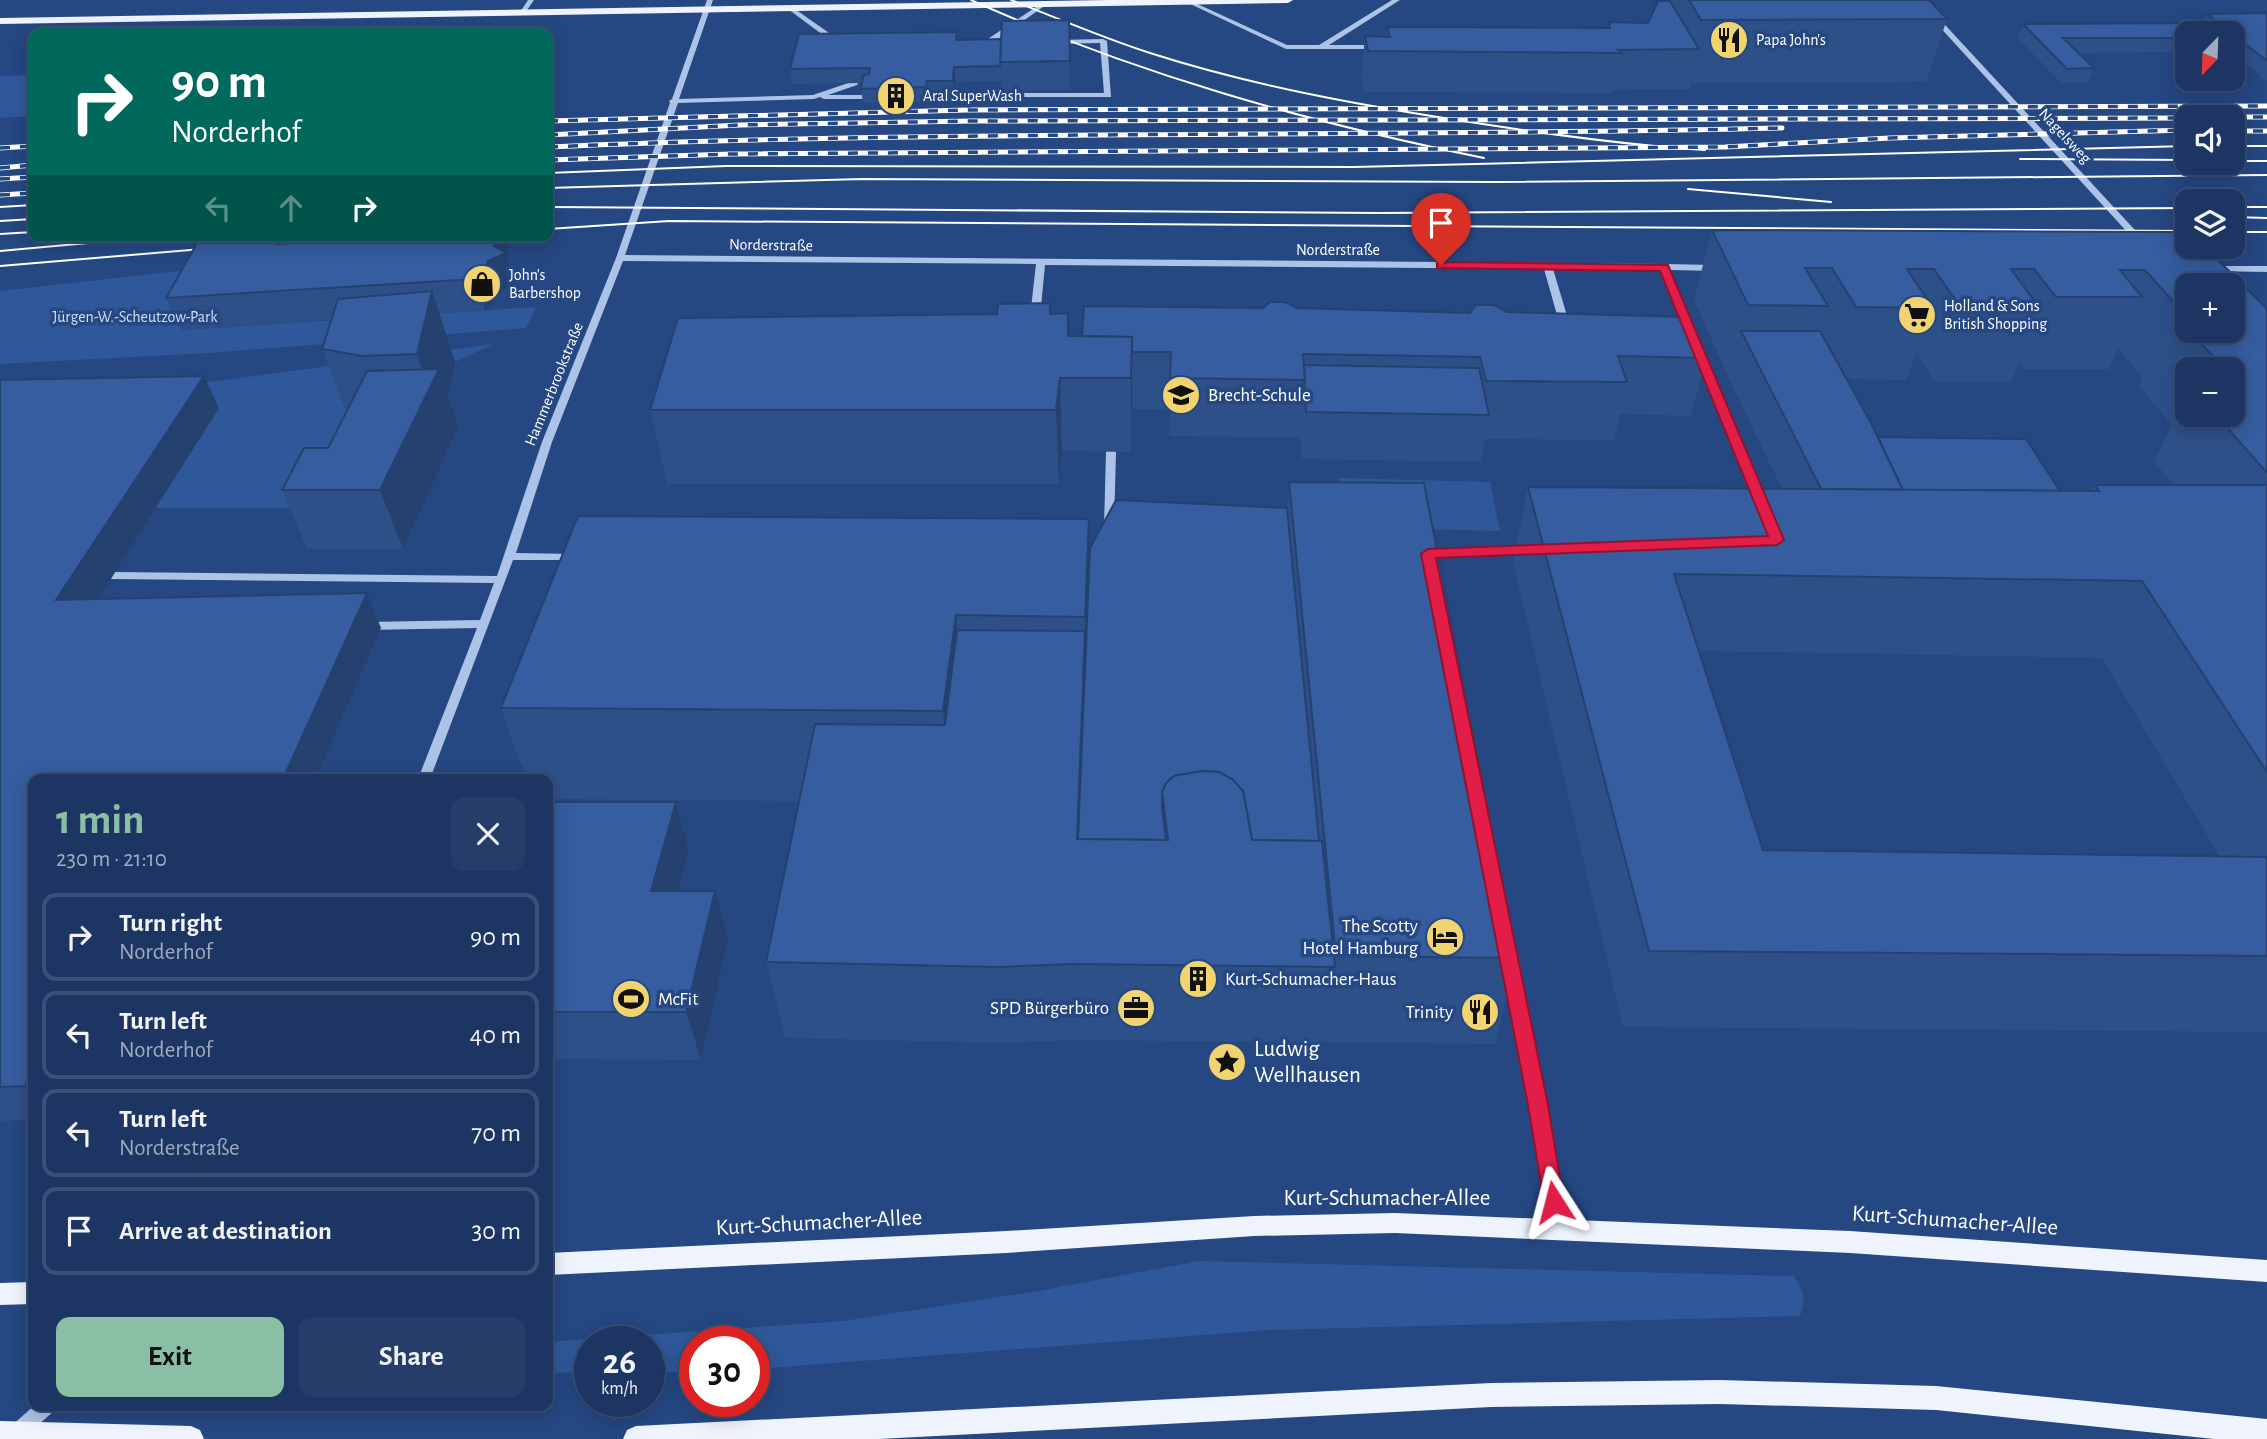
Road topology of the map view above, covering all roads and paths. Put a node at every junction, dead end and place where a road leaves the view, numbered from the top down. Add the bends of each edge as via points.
1 (531, 0) edge
2 (1288, 0) edge
3 (1397, 0) edge
4 (1918, 0) edge
5 (1189, 2) junction
6 (1044, 4) junction
7 (708, 5) edge
8 (790, 8) junction
9 (523, 12) junction
10 (0, 21) edge
11 (976, 42) edge
12 (989, 42) junction
13 (1002, 42) edge
14 (1053, 42) edge
15 (1321, 47) junction
16 (1386, 47) edge
17 (846, 48) edge
18 (971, 54) edge
19 (854, 83) edge
20 (948, 85) edge
21 (948, 95) junction
22 (937, 96) edge
23 (814, 97) junction
24 (866, 97) edge
25 (673, 101) junction
26 (2146, 248) edge
27 (620, 258) junction
28 (1041, 262) junction
29 (1548, 266) junction
30 (1664, 267) junction
31 (1734, 268) edge
32 (2203, 269) edge
33 (2267, 269) edge
34 (1035, 324) edge
35 (1567, 332) edge
36 (1111, 452) dead end
37 (1766, 514) edge
38 (1109, 535) edge
39 (1540, 550) edge
40 (509, 556) junction
41 (591, 557) edge
42 (1424, 558) edge
43 (114, 576) dead end
44 (501, 580) junction
45 (484, 624) junction
46 (359, 626) edge
47 (426, 774) edge
48 (1506, 944) edge
49 (1558, 1228) junction
50 (553, 1264) edge
51 (2267, 1271) edge
52 (28, 1293) edge
53 (0, 1294) edge
54 (40, 1411) edge
55 (2267, 1432) edge
56 (8, 1436) edge
57 (191, 1439) edge
58 (636, 1439) edge

1 - 9 street
2 - 5 main road
3 - 15 street
4 - 26 street, Nagelsweg
5 - 6 main road
5 - 15 street via 1286,47
6 - 8 main road
6 - 12 street
7 - 8 main road
7 - 9 main road
7 - 25 street, Hammerbrookstraße
8 - 17 street
9 - 10 main road
11 - 12 street
12 - 13 street
12 - 18 street
14 - 21 street via 1103,41 1108,95
15 - 16 street
19 - 23 street
20 - 21 street
21 - 22 street
23 - 24 street
23 - 25 street
25 - 27 street, Hammerbrookstraße
27 - 28 street, Norderstraße
27 - 40 street, Hammerbrookstraße via 547,442
28 - 29 street, Norderstraße
28 - 34 street
29 - 30 street, Norderstraße
29 - 35 street
30 - 31 street, Norderstraße
30 - 37 street
32 - 33 street
36 - 38 street
39 - 42 street
40 - 41 street
40 - 44 street, Hammerbrookstraße
43 - 44 street
44 - 45 street, Hammerbrookstraße
45 - 46 street
45 - 47 street, Hammerbrookstraße
48 - 49 street
49 - 50 main road, Kurt-Schumacher-Allee via 1395,1223 1254,1226
49 - 51 main road, Kurt-Schumacher-Allee via 1850,1241
52 - 53 main road
54 - 56 street
55 - 58 main road via 1936,1398 1720,1392 1491,1395
56 - 57 main road

